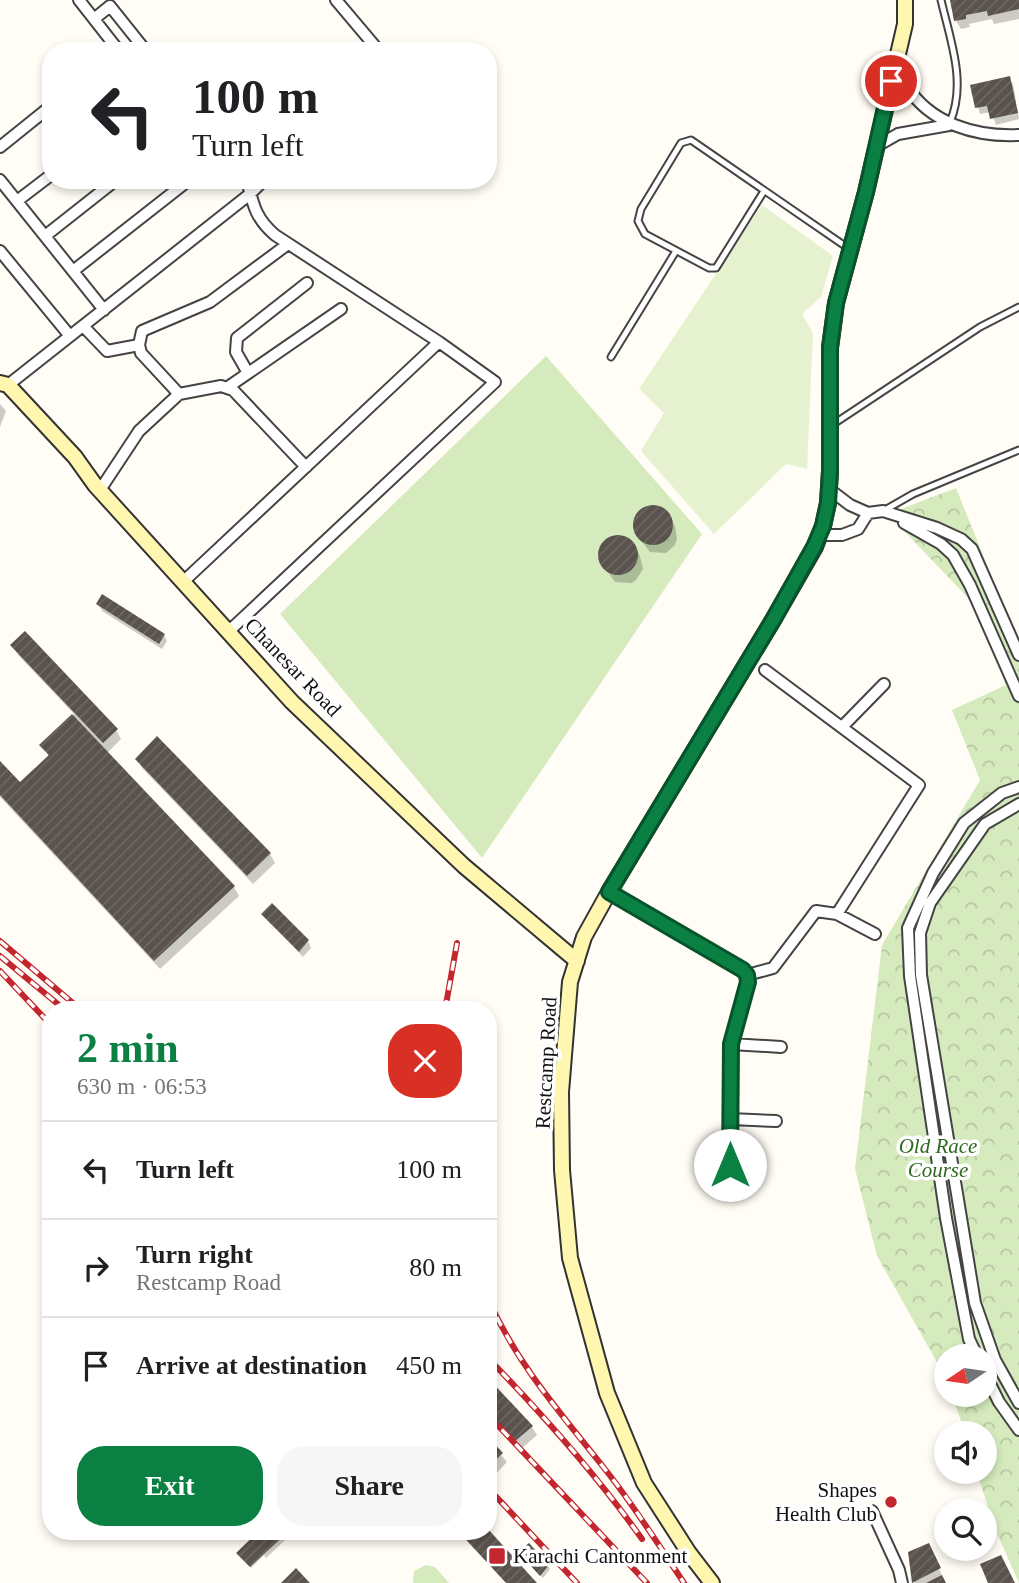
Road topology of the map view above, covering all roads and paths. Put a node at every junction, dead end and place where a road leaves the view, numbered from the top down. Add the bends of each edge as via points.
1 (79, 0) edge
2 (336, 0) edge
3 (905, 0) edge
4 (942, 0) edge
5 (94, 19) junction
6 (112, 42) edge
7 (139, 42) edge
8 (371, 42) edge
9 (896, 60) junction
10 (42, 113) edge
11 (949, 125) junction
12 (1019, 135) edge
13 (877, 146) junction
14 (0, 147) edge
15 (0, 180) edge
16 (42, 182) edge
17 (105, 189) edge
18 (178, 189) edge
19 (249, 189) edge
20 (255, 189) edge
21 (764, 191) junction
22 (250, 194) junction
23 (17, 201) junction
24 (45, 236) junction
25 (288, 244) junction
26 (851, 250) junction
27 (0, 251) edge
28 (676, 251) junction
29 (5, 266) edge
30 (73, 271) junction
31 (307, 283) dead end
32 (1019, 307) edge
33 (341, 309) dead end
34 (104, 310) junction
35 (83, 326) junction
36 (70, 336) junction
37 (439, 342) junction
38 (139, 345) junction
39 (611, 357) dead end
40 (248, 373) junction
41 (4, 384) edge
42 (228, 387) junction
43 (179, 394) junction
44 (830, 426) junction
45 (1019, 450) edge
46 (306, 467) junction
47 (829, 489) junction
48 (100, 490) junction
49 (883, 511) junction
50 (868, 513) junction
51 (819, 536) junction
52 (184, 581) junction
53 (229, 631) junction
54 (1019, 655) edge
55 (765, 670) dead end
56 (884, 684) dead end
57 (1019, 696) edge
58 (842, 727) junction
59 (1019, 787) edge
60 (1019, 804) edge
61 (609, 892) junction
62 (837, 914) junction
63 (875, 934) dead end
64 (577, 961) junction
65 (747, 975) junction
66 (731, 1044) junction
67 (781, 1047) dead end
68 (730, 1119) junction
69 (776, 1121) dead end
70 (730, 1165) dead end
71 (971, 1344) edge
72 (998, 1400) edge
73 (1019, 1403) edge
74 (1019, 1430) edge
75 (872, 1511) dead end
76 (712, 1583) edge
77 (902, 1583) edge

1 - 5 street
2 - 8 street
3 - 9 street, Restcamp Road via 905,24
4 - 11 lane via 957,74 955,110
5 - 6 street
5 - 7 street via 110,6
9 - 11 street via 905,84 920,103
9 - 13 street, Restcamp Road
10 - 14 street
11 - 12 street
11 - 13 street via 898,134
13 - 26 street, Restcamp Road
15 - 23 street
16 - 23 street
17 - 24 street
18 - 30 street
19 - 22 street
20 - 22 street
21 - 26 lane
21 - 28 lane via 716,268
21 - 28 lane via 691,140 683,141 638,221 645,234
22 - 25 street via 262,224
22 - 34 street
23 - 24 street
24 - 30 street
25 - 37 street
25 - 38 street via 210,302 142,331
26 - 44 street, Restcamp Road via 836,303 830,348
27 - 29 street
28 - 39 lane
29 - 36 street
30 - 34 street
31 - 40 street via 237,338 236,352
32 - 44 lane via 980,327
33 - 40 street
34 - 35 street
35 - 36 street
35 - 38 street via 107,351
36 - 41 street
37 - 46 street
37 - 53 street via 495,382
38 - 43 street via 145,359
40 - 42 street
41 - 48 street, Chanesar Road via 75,457
42 - 43 street
42 - 46 street
43 - 48 street via 139,431
44 - 47 street, Restcamp Road
45 - 49 lane
46 - 52 street
47 - 50 street
47 - 51 street, Restcamp Road
48 - 52 street, Chanesar Road
49 - 50 street
49 - 54 street via 937,528 972,549
49 - 57 street via 953,555
50 - 51 street via 858,529
51 - 61 street, Restcamp Road
52 - 53 street, Chanesar Road
53 - 64 street, Chanesar Road via 292,702 444,846
55 - 58 street
56 - 58 street
58 - 62 street via 919,785
59 - 71 street via 1002,793 964,824 933,873 908,928 910,976 946,1218
60 - 73 street via 985,824 930,903 920,933 921,975 975,1303 995,1360
61 - 64 street, Restcamp Road via 584,937
61 - 65 street
62 - 63 street
62 - 65 street via 816,911 773,968
64 - 76 street, Restcamp Road via 570,982 561,1092 570,1258 607,1393 644,1483
65 - 66 street
66 - 67 street
66 - 68 street
68 - 69 street
68 - 70 street
72 - 74 street
75 - 77 street

